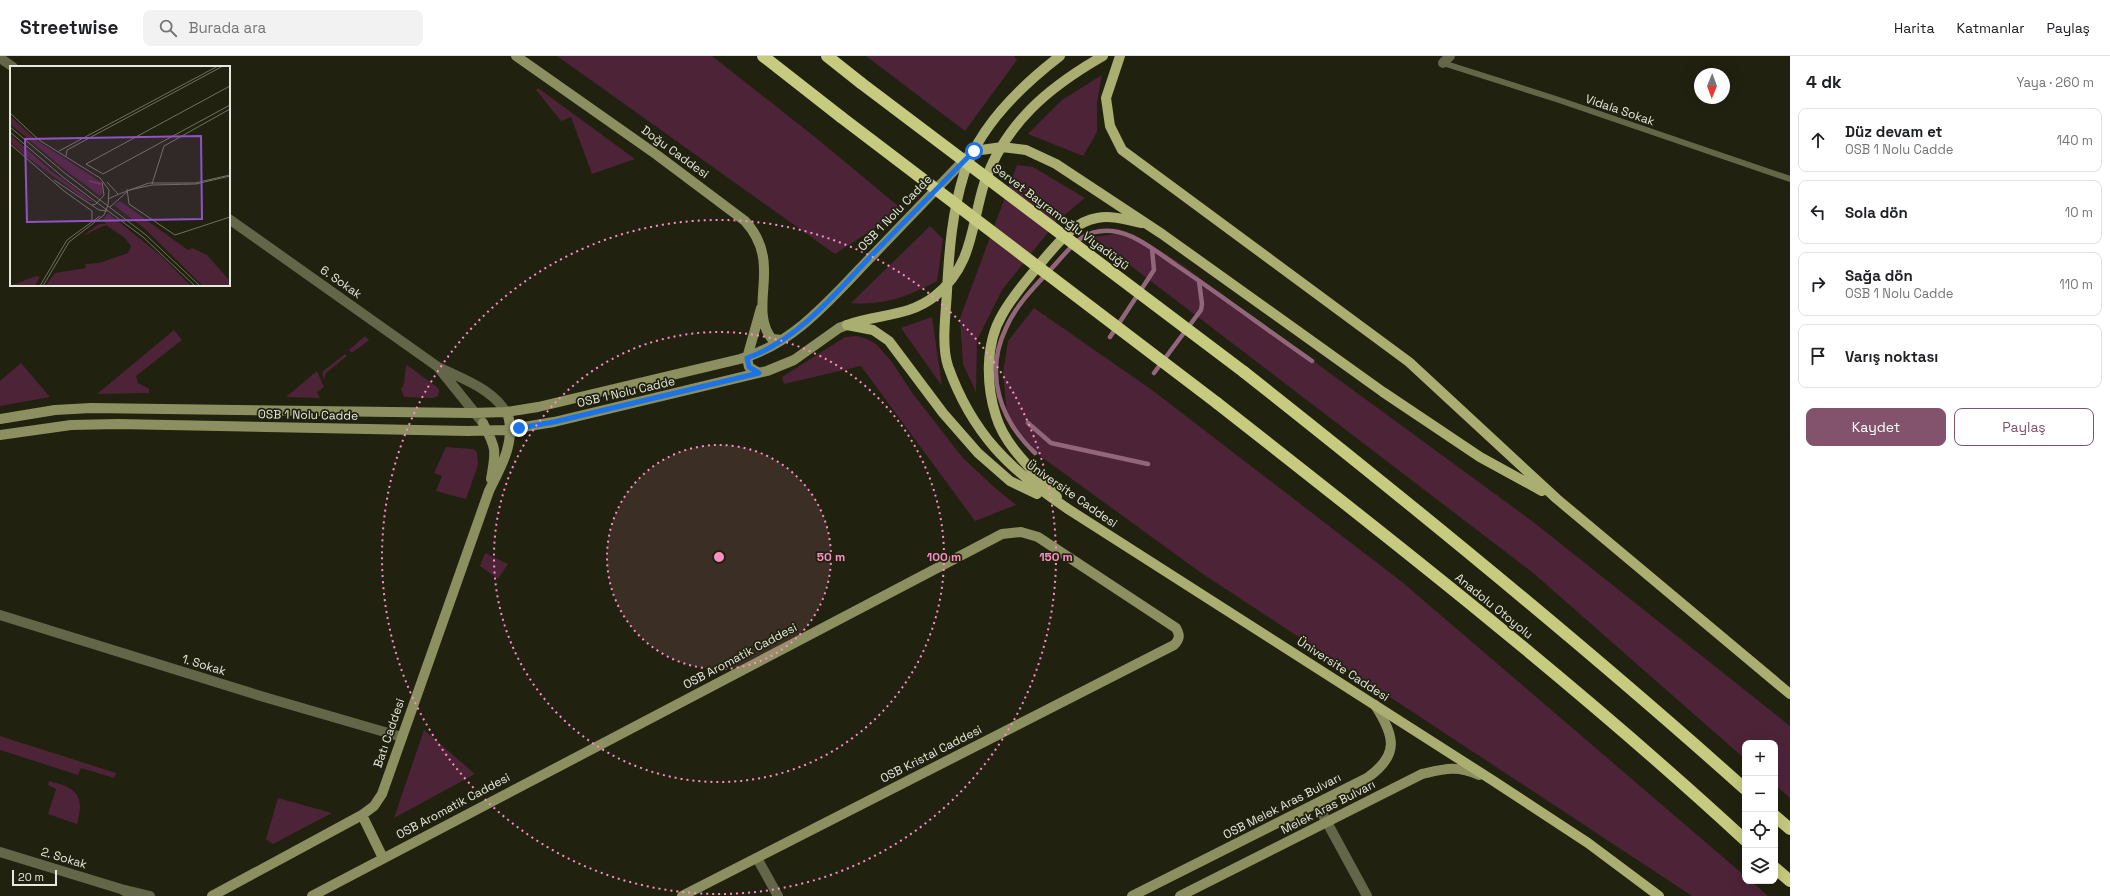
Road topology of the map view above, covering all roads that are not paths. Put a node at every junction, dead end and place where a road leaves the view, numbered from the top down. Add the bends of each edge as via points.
1 (516, 56) edge
2 (764, 56) edge
3 (827, 56) edge
4 (1060, 56) edge
5 (1103, 56) edge
6 (1120, 56) edge
7 (0, 58) edge
8 (1447, 59) edge
9 (12, 66) edge
10 (1002, 147) junction
11 (974, 151) junction
12 (1790, 180) edge
13 (230, 220) edge
14 (1147, 224) junction
15 (947, 285) junction
16 (762, 304) junction
17 (847, 325) junction
18 (782, 340) junction
19 (747, 358) junction
20 (438, 367) junction
21 (1244, 372) joint
22 (759, 373) junction
23 (476, 413) junction
24 (0, 419) edge
25 (509, 420) junction
26 (486, 427) junction
27 (0, 435) edge
28 (489, 491) junction
29 (1557, 499) junction
30 (1068, 509) junction
31 (0, 615) edge
32 (1176, 628) joint
33 (1790, 694) edge
34 (1375, 705) junction
35 (402, 737) junction
36 (1492, 780) junction
37 (1742, 786) edge
38 (1317, 804) junction
39 (362, 815) junction
40 (1778, 819) edge
41 (1327, 823) junction
42 (1790, 829) edge
43 (1742, 837) edge
44 (0, 852) edge
45 (383, 858) junction
46 (757, 858) junction
47 (1778, 871) edge
48 (1790, 882) edge
49 (121, 889) junction
50 (133, 896) edge
51 (150, 896) edge
52 (212, 896) edge
53 (312, 896) edge
54 (682, 896) edge
55 (778, 896) edge
56 (1132, 896) edge
57 (1180, 896) edge
58 (1367, 896) edge
59 (1659, 896) edge

1 - 16 street, Doğu Caddesi via 657,155 745,221 756,236 763,256
2 - 43 highway, Anadolu Otoyolu, bridge via 1386,535 1590,703
3 - 21 highway, Servet Bayramoğlu Viyadüğü, bridge
4 - 11 main road, Üniversite Caddesi via 1003,109
5 - 10 main road, OSB 1 Nolu Cadde via 1073,73 1044,95 1018,122
6 - 29 main road via 1106,98 1110,126 1122,150 1409,362
7 - 9 street
8 - 12 lane, Vidala Sokak
10 - 11 main road
10 - 14 main road via 1038,154
10 - 15 main road, OSB 1 Nolu Cadde via 984,185 969,247 961,265
11 - 15 main road, Üniversite Caddesi via 964,174 957,207
11 - 18 street, OSB 1 Nolu Cadde via 823,306
13 - 20 street, 6. Sokak
14 - 29 main road via 1383,392 1480,457
14 - 30 main road via 1117,218 1097,218 1080,223 1027,279 1001,316 994,336 989,374 996,417 1020,456
15 - 17 main road, OSB 1 Nolu Cadde via 934,297 898,315 864,319
15 - 30 main road, Üniversite Caddesi via 944,334 947,364 968,411 992,446 1010,465 1032,485
16 - 18 street, Doğu Caddesi via 766,331 772,339
16 - 19 street, Doğu Caddesi
17 - 22 street, OSB 1 Nolu Cadde via 782,367
17 - 30 main road via 873,330 889,341 943,413 978,453 1010,481
18 - 19 street, OSB 1 Nolu Cadde via 767,350
19 - 22 street via 749,367
19 - 25 street, OSB 1 Nolu Cadde via 538,407
20 - 23 street, 6. Sokak
20 - 25 street, 6. Sokak via 488,394
21 - 37 highway, Anadolu Otoyolu via 1404,498 1564,631
22 - 25 street, OSB 1 Nolu Cadde via 554,422
23 - 24 street, OSB 1 Nolu Cadde via 91,408
23 - 25 street, OSB 1 Nolu Cadde
23 - 26 street, 6. Sokak
25 - 26 street, OSB 1 Nolu Cadde
25 - 28 street, Batı Caddesi via 508,449
26 - 27 street, OSB 1 Nolu Cadde via 118,424 71,425
26 - 28 street, Batı Caddesi via 495,450
28 - 35 street, Batı Caddesi
29 - 33 main road
30 - 34 main road, Üniversite Caddesi
31 - 35 street, 1. Sokak
32 - 45 street, OSB Aromatik Caddesi via 1038,536 1021,532 1002,534
32 - 46 street, OSB Kristal Caddesi via 1179,640 1174,645
34 - 36 main road, Üniversite Caddesi
34 - 38 street, OSB Melek Aras Bulvarı via 1387,724 1391,741 1389,756 1381,768 1367,778
35 - 39 street, Batı Caddesi via 382,794 374,806
36 - 41 street, Melek Aras Bulvarı via 1468,770 1447,768 1422,774
36 - 59 main road, Üniversite Caddesi via 1588,843
38 - 41 street
38 - 56 street, OSB Melek Aras Bulvarı
39 - 45 street
39 - 52 street, Batı Caddesi
40 - 42 highway
41 - 57 street, Melek Aras Bulvarı
41 - 58 street
44 - 49 street, 2. Sokak
45 - 53 street, OSB Aromatik Caddesi
46 - 54 street, OSB Kristal Caddesi
46 - 55 street
47 - 48 highway
49 - 50 street, 2. Sokak
49 - 51 street, 2. Sokak

